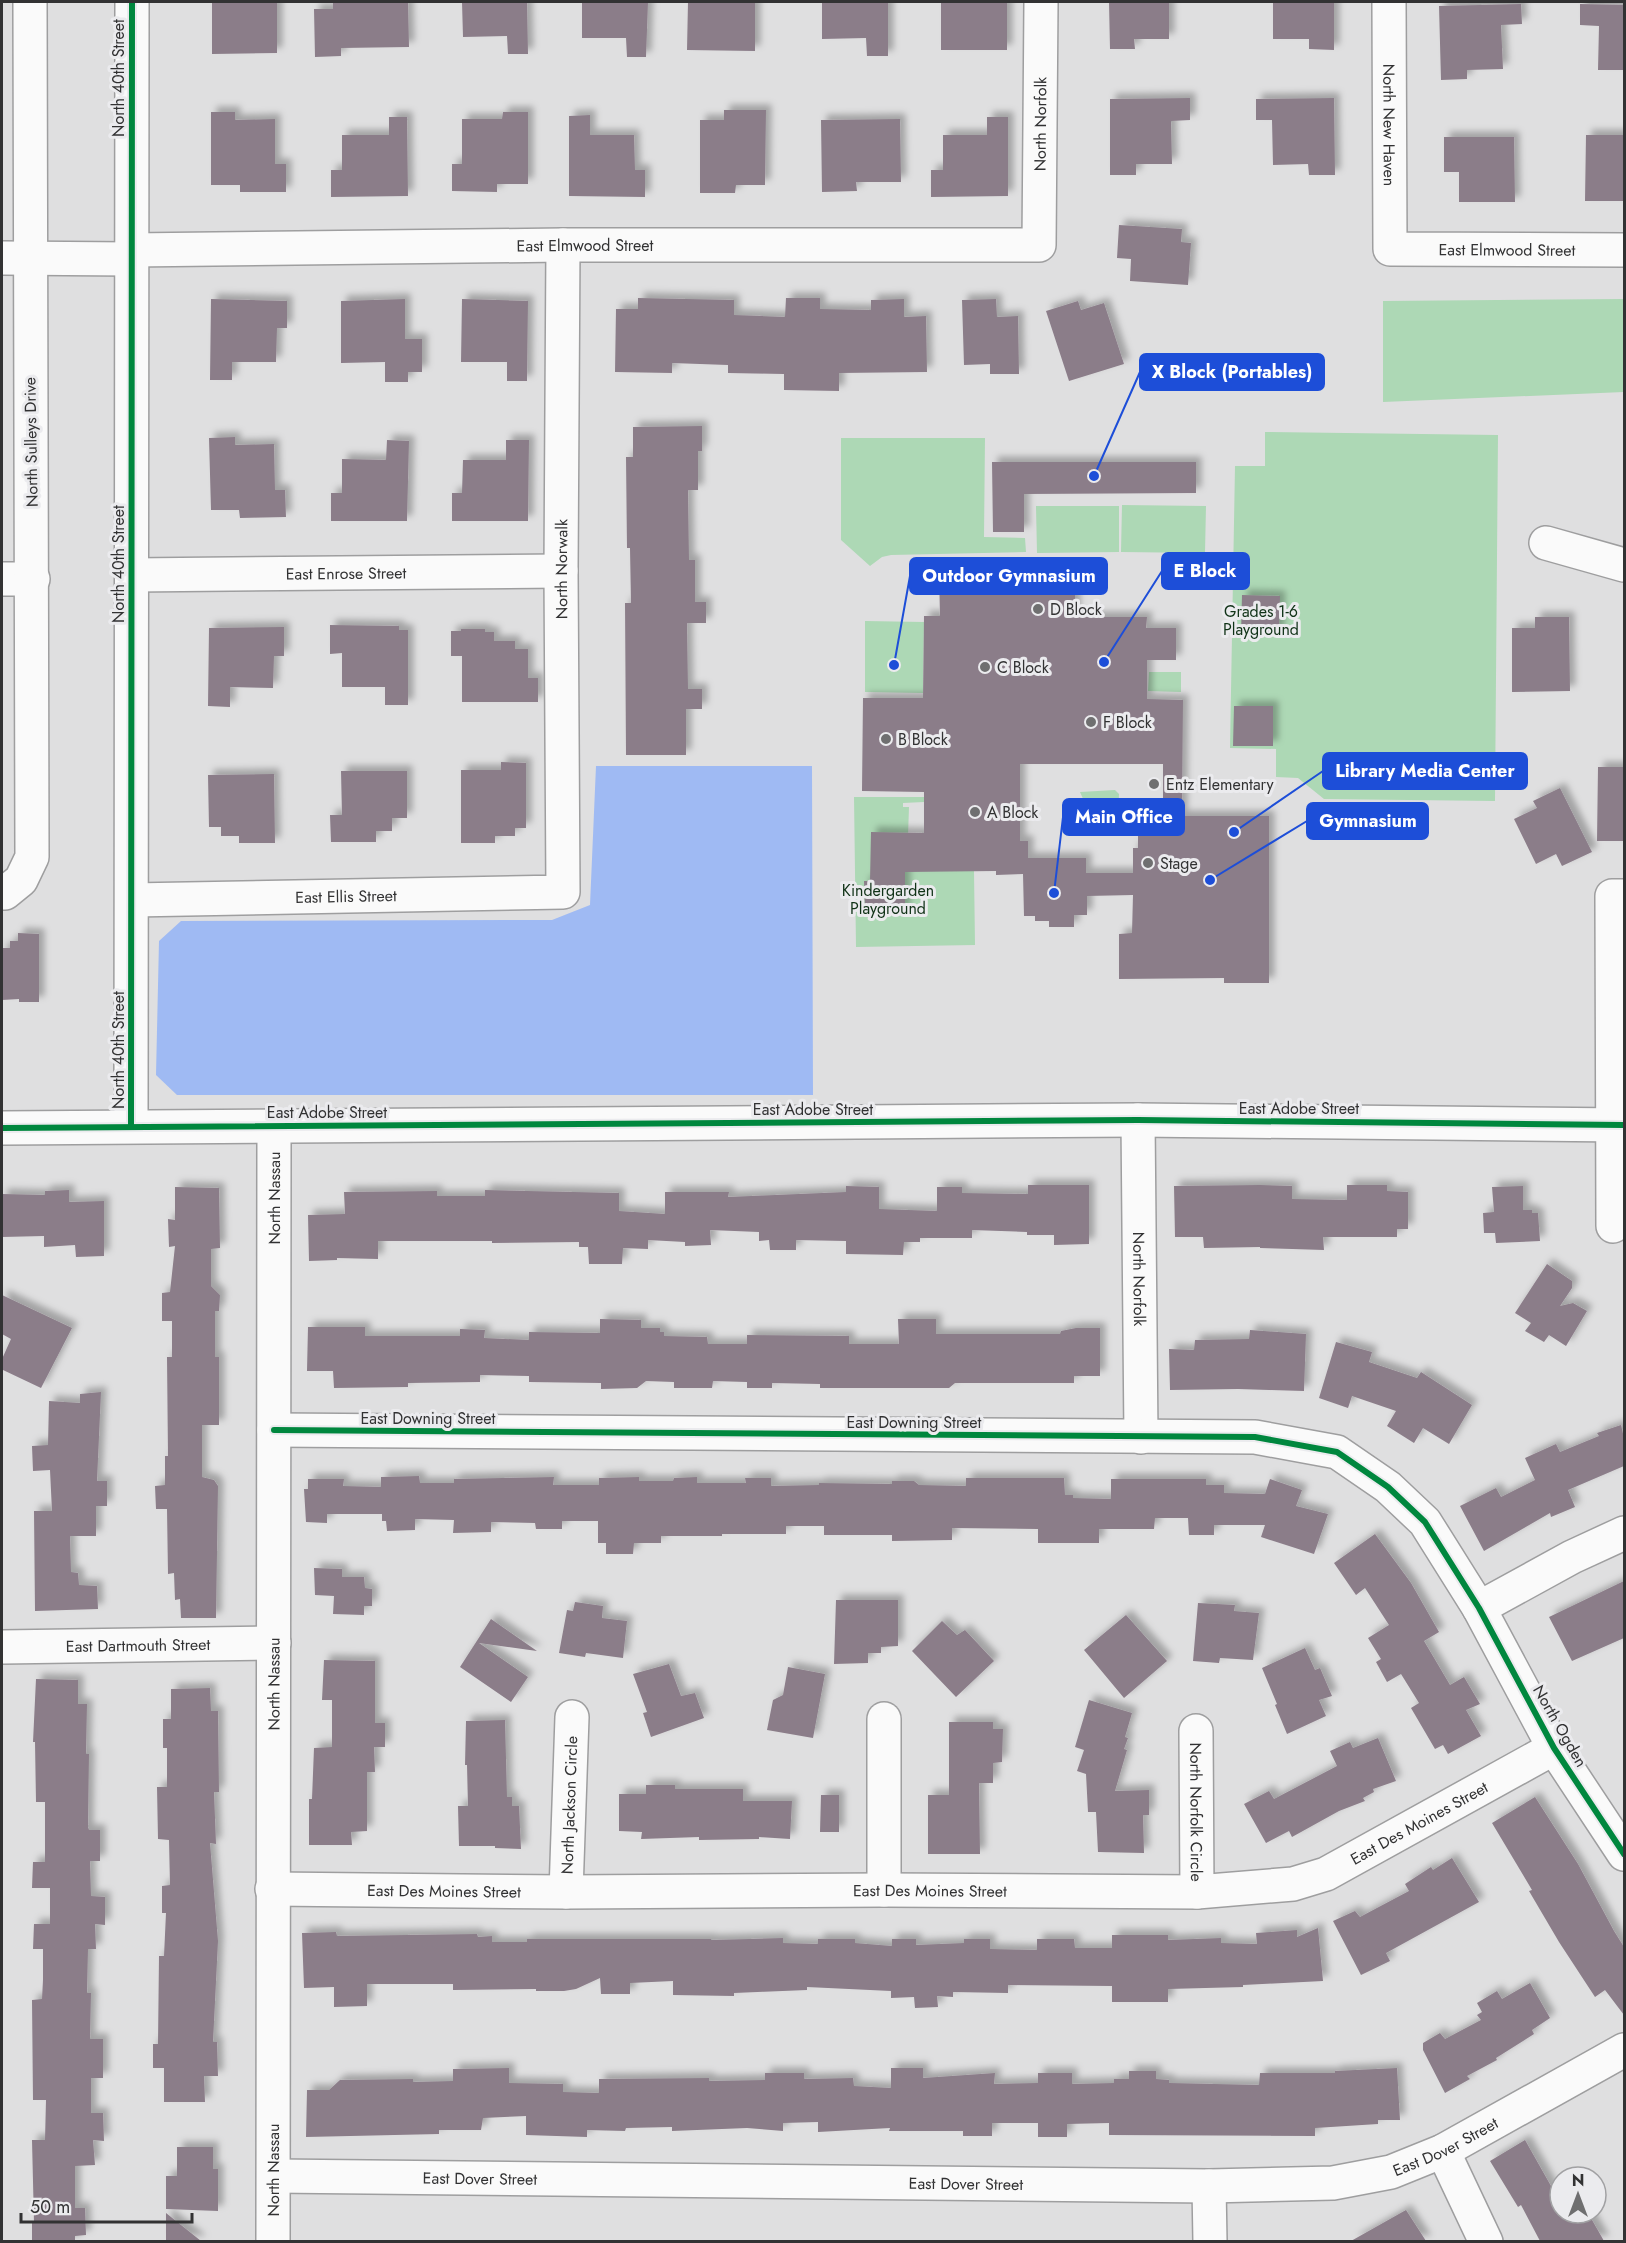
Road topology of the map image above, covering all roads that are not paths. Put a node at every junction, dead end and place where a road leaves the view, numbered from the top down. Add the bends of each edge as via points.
1 (30, 2) edge
2 (132, 2) edge
3 (1041, 2) edge
4 (1389, 2) edge
5 (562, 245) junction
6 (1039, 245) joint
7 (1390, 249) joint
8 (1624, 250) edge
9 (131, 255) junction
10 (15, 259) edge
11 (1546, 543) dead end
12 (1624, 565) edge
13 (561, 571) junction
14 (132, 575) junction
15 (17, 579) edge
16 (11, 886) edge
17 (562, 892) joint
18 (1618, 896) edge
19 (132, 900) junction
20 (1137, 1120) junction
21 (1619, 1125) edge
22 (131, 1126) junction
23 (274, 1126) junction
24 (2, 1128) edge
25 (1613, 1226) dead end
26 (274, 1430) junction
27 (1141, 1437) junction
28 (1624, 1533) edge
29 (1479, 1608) junction
30 (274, 1643) junction
31 (2, 1647) edge
32 (572, 1717) dead end
33 (884, 1719) dead end
34 (1196, 1731) dead end
35 (1554, 1748) junction
36 (1624, 1854) edge
37 (272, 1889) junction
38 (884, 1890) junction
39 (566, 1892) junction
40 (1197, 1892) junction
41 (1624, 2050) edge
42 (1443, 2151) junction
43 (274, 2176) junction
44 (1209, 2186) junction
45 (273, 2241) edge
46 (1210, 2241) edge
47 (1486, 2241) edge

1 - 10 street, North Sulleys Drive
2 - 9 street, North 40th Street
3 - 6 street, North Norfolk
4 - 7 street, North New Haven
5 - 6 street, East Elmwood Street
5 - 9 street, East Elmwood Street
5 - 13 street, North Norwalk
7 - 8 street, East Elmwood Street
9 - 10 street, East Elmwood Street
9 - 14 street, North 40th Street
10 - 15 street, North Sulleys Drive
11 - 12 street
13 - 14 street, East Enrose Street
13 - 17 street, North Norwalk
14 - 19 street, North 40th Street
15 - 16 street, North Sulleys Drive via 32,857
17 - 19 street, East Ellis Street
18 - 21 street
19 - 22 street, North 40th Street
20 - 21 street, East Adobe Street
20 - 23 street, East Adobe Street
20 - 27 street, North Norfolk
21 - 25 street
22 - 23 street, East Adobe Street
22 - 24 street, East Adobe Street
23 - 26 street, North Nassau
26 - 27 street, East Downing Street
26 - 30 street, North Nassau
27 - 29 street, East Downing Street via 1255,1437 1337,1452 1388,1487 1425,1522
28 - 29 street
29 - 35 street, North Ogden
30 - 31 street, East Dartmouth Street
30 - 37 street, North Nassau
32 - 39 street, North Jackson Circle
33 - 38 street
34 - 40 street, North Norfolk Circle
35 - 36 street, North Ogden
35 - 40 street, East Des Moines Street via 1326,1874 1293,1884
37 - 39 street, East Des Moines Street
37 - 43 street, North Nassau
38 - 39 street, East Des Moines Street
38 - 40 street, East Des Moines Street
41 - 42 street, East Dover Street
42 - 44 street, East Dover Street via 1391,2172 1333,2183
42 - 47 street
43 - 44 street, East Dover Street
43 - 45 street, North Nassau
44 - 46 street

